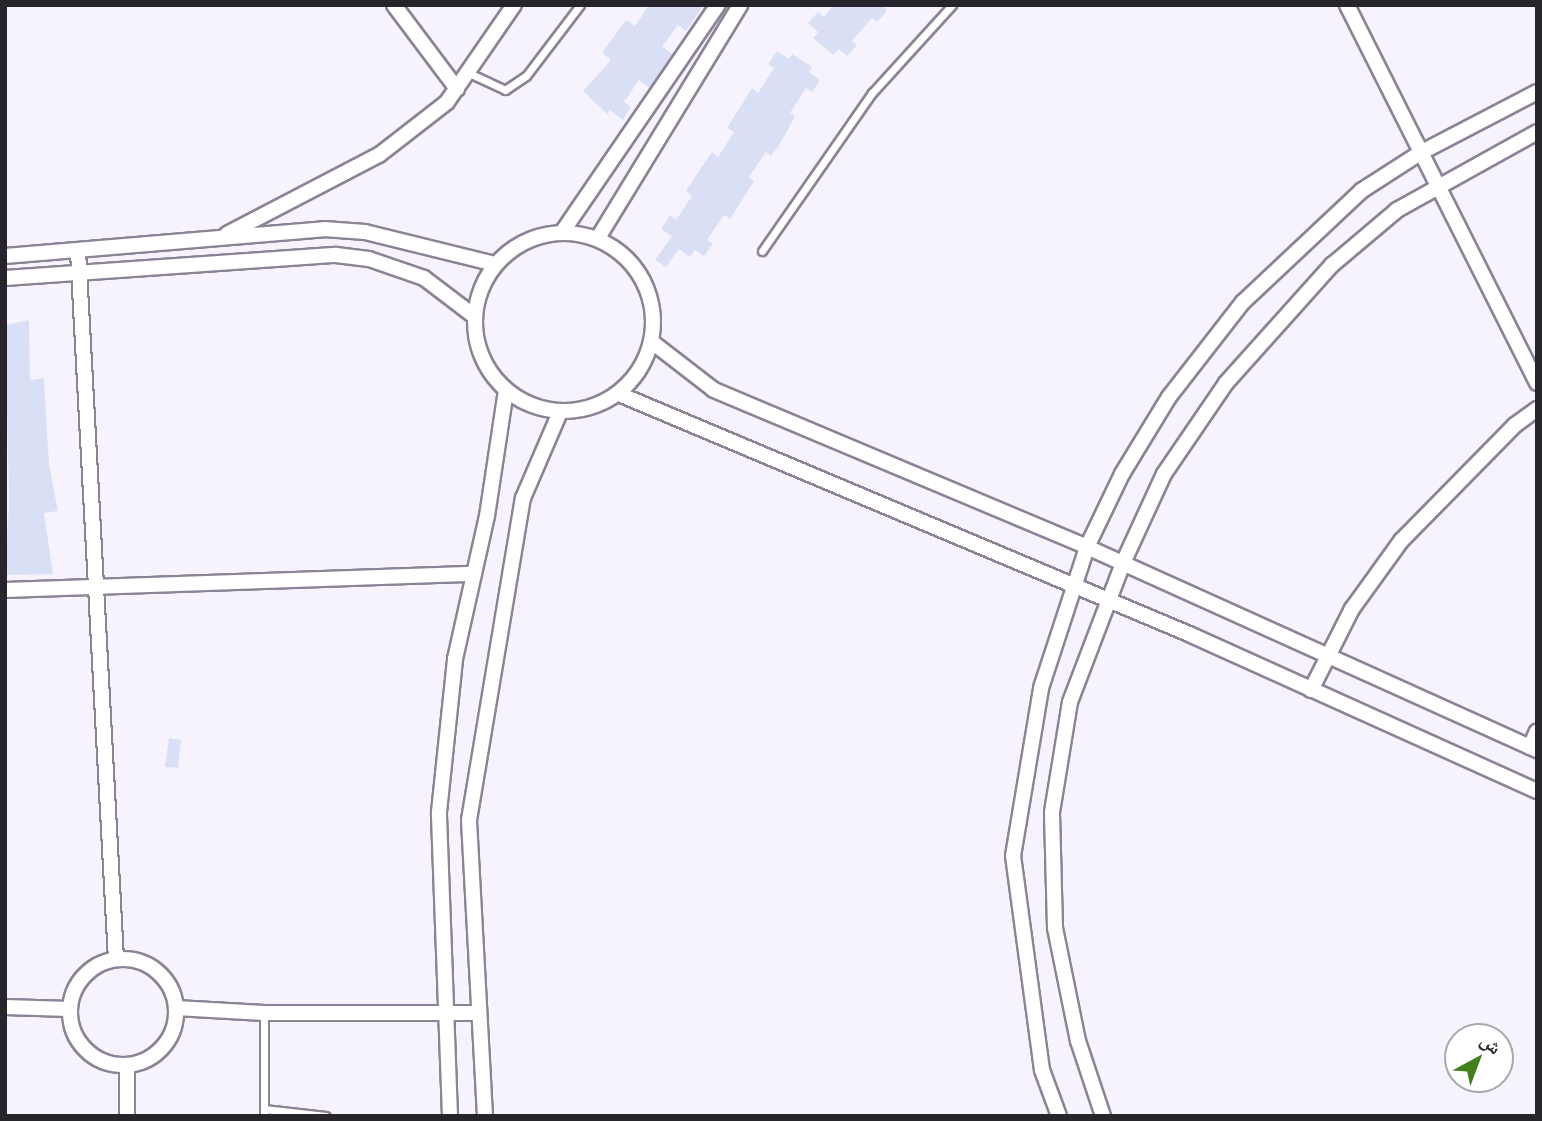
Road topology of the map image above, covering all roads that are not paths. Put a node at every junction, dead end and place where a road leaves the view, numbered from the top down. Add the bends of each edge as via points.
1 (394, 5) edge
2 (514, 5) edge
3 (580, 5) edge
4 (718, 5) edge
5 (740, 5) edge
6 (953, 5) edge
7 (1348, 5) edge
8 (469, 74) junction
9 (457, 89) junction
10 (1537, 92) edge
11 (1537, 132) edge
12 (1420, 153) junction
13 (1436, 186) junction
14 (563, 231) junction
15 (220, 238) junction
16 (598, 239) junction
17 (78, 251) junction
18 (762, 251) dead end
19 (5, 256) edge
20 (495, 264) junction
21 (78, 272) junction
22 (5, 278) edge
23 (474, 316) junction
24 (652, 342) junction
25 (1537, 383) edge
26 (506, 391) junction
27 (619, 394) junction
28 (1537, 409) edge
29 (560, 412) junction
30 (1087, 547) junction
31 (1123, 563) junction
32 (474, 574) junction
33 (1073, 588) junction
34 (99, 589) junction
35 (5, 590) edge
36 (1106, 601) junction
37 (1325, 655) junction
38 (1311, 690) junction
39 (1537, 731) edge
40 (1533, 749) edge
41 (1537, 791) edge
42 (116, 959) junction
43 (5, 1007) edge
44 (176, 1007) junction
45 (69, 1009) junction
46 (264, 1013) junction
47 (478, 1013) junction
48 (446, 1015) junction
49 (127, 1065) junction
50 (264, 1112) edge
51 (127, 1116) edge
52 (326, 1116) edge
53 (450, 1116) edge
54 (485, 1116) edge
55 (1059, 1116) edge
56 (1103, 1116) edge

1 - 9 street
2 - 8 street
3 - 8 lane via 526,76 505,90
4 - 14 street
5 - 16 street
6 - 18 lane via 872,93
7 - 12 street
8 - 9 street
9 - 15 street via 379,155
10 - 12 street
11 - 13 street
12 - 13 street
12 - 30 street via 1361,191 1243,302 1169,397 1122,474
13 - 25 street
13 - 31 street via 1397,210 1332,265 1226,383 1164,474
14 - 16 street
14 - 20 street via 537,235
15 - 17 street
15 - 20 street via 288,230 365,232
16 - 24 street via 625,255 644,281 654,311
17 - 19 street
17 - 21 street
20 - 23 street via 480,288
21 - 22 street
21 - 23 street via 358,258 424,278
21 - 34 street
23 - 26 street via 477,344 488,369
24 - 27 street via 640,371
24 - 30 street via 714,390
26 - 29 street via 531,406
26 - 32 street
27 - 29 street via 591,408
27 - 33 street
28 - 37 street via 1515,425 1401,541
29 - 47 street via 523,498 469,820
30 - 31 street
30 - 33 street
31 - 36 street
31 - 37 street
32 - 34 street
32 - 48 street via 455,659 439,812
33 - 36 street
33 - 55 street via 1041,688 1013,856 1042,1070
34 - 35 street
34 - 42 street
36 - 38 street
36 - 56 street via 1070,702 1052,812 1055,928 1078,1041
37 - 38 street
37 - 40 street
38 - 41 street
39 - 40 street
42 - 44 street via 149,965 163,976
42 - 45 street via 84,975
43 - 45 street
44 - 46 street
44 - 49 street via 174,1028 166,1044 153,1057
45 - 49 street via 76,1039 87,1052 102,1061
46 - 48 street
46 - 50 lane
47 - 48 street
47 - 54 street
48 - 53 street
49 - 51 street
50 - 52 lane

